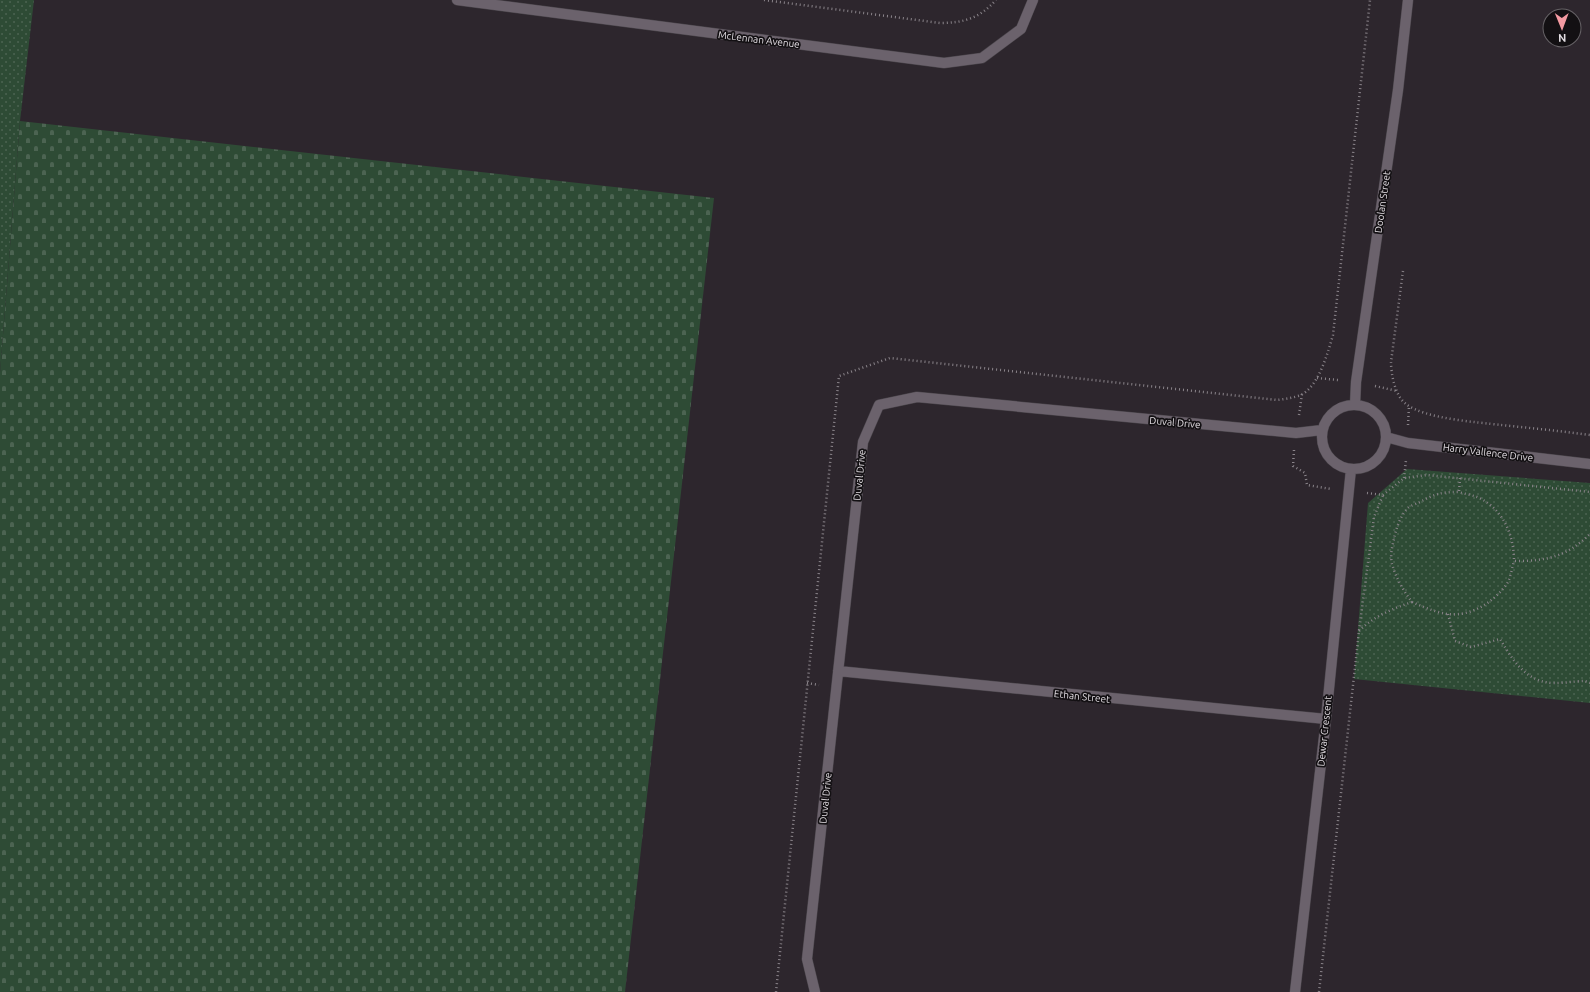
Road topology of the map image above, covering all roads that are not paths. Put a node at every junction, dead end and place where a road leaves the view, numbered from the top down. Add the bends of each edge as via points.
1 (457, 0) edge
2 (1033, 0) edge
3 (1408, 0) edge
4 (1355, 405) junction
5 (1322, 430) junction
6 (1386, 437) junction
7 (1590, 464) edge
8 (1351, 469) junction
9 (838, 671) junction
10 (1326, 719) junction
11 (815, 992) edge
12 (1295, 992) edge

1 - 2 street, McLennan Avenue via 944,62 982,58 1021,29
3 - 4 street, Doolan Street
4 - 5 street via 1336,410 1326,420
4 - 6 street via 1366,407 1376,413 1385,428
5 - 8 street via 1322,442 1326,453 1340,466
5 - 9 street, Duval Drive via 1296,433 917,397 879,405 863,442
6 - 7 street, Harry Vallence Drive via 1414,444
6 - 8 street via 1384,448 1376,460 1367,466
8 - 10 street, Dewar Crescent
9 - 10 street, Ethan Street
9 - 11 street, Duval Drive via 808,959
10 - 12 street, Dewar Crescent

